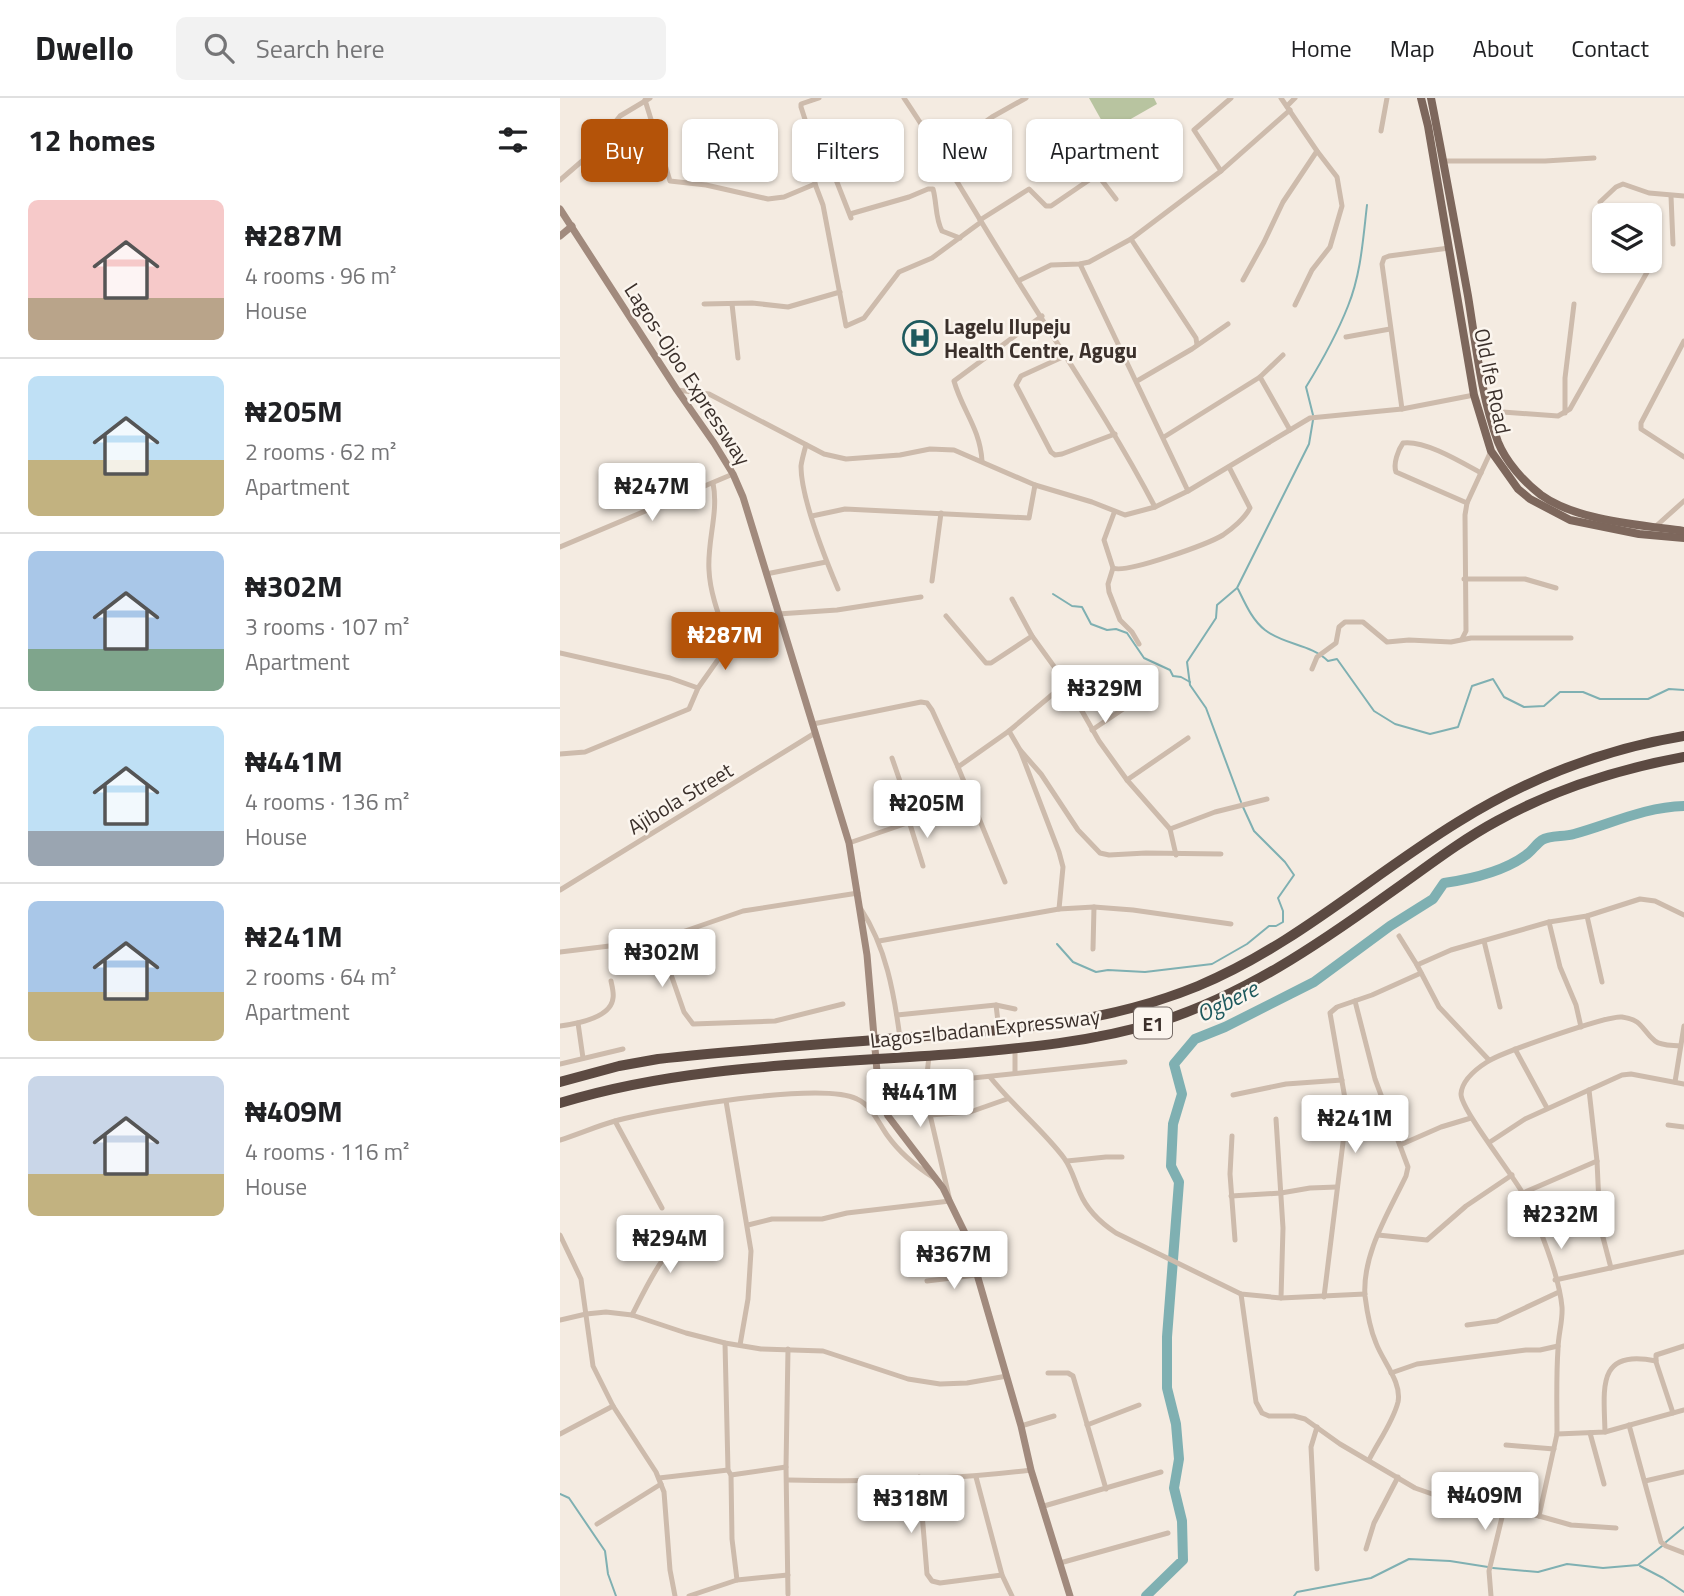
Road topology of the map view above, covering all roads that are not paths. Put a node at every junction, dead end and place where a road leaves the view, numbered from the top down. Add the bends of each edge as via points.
1 (818, 98) edge
2 (1026, 98) edge
3 (1231, 98) edge
4 (1281, 98) edge
5 (1295, 98) edge
6 (1387, 98) edge
7 (1421, 98) edge
8 (1431, 98) edge
9 (647, 99) edge
10 (906, 99) edge
11 (1289, 108) junction
12 (805, 119) edge
13 (919, 119) edge
14 (989, 119) edge
15 (1381, 131) dead end
16 (1317, 152) junction
17 (1433, 159) junction
18 (1594, 159) dead end
19 (1443, 160) junction
20 (1221, 171) junction
21 (560, 180) edge
22 (837, 182) edge
23 (958, 182) edge
24 (815, 184) joint
25 (1671, 196) junction
26 (1684, 197) edge
27 (1116, 199) dead end
28 (1600, 202) dead end
29 (560, 209) edge
30 (980, 221) junction
31 (572, 226) junction
32 (560, 236) edge
33 (960, 238) junction
34 (1131, 239) junction
35 (1673, 244) dead end
36 (1449, 248) junction
37 (1080, 264) junction
38 (1647, 273) edge
39 (1243, 280) dead end
40 (1018, 281) junction
41 (840, 292) junction
42 (732, 303) junction
43 (704, 304) dead end
44 (1574, 304) dead end
45 (1295, 305) dead end
46 (1042, 316) junction
47 (1228, 324) dead end
48 (1390, 329) junction
49 (1346, 337) dead end
50 (1684, 341) edge
51 (1197, 345) junction
52 (1067, 355) junction
53 (1283, 355) dead end
54 (738, 358) dead end
55 (1260, 377) junction
56 (1137, 381) junction
57 (677, 390) junction
58 (1474, 395) junction
59 (1402, 409) junction
60 (1489, 411) junction
61 (1565, 413) junction
62 (1290, 430) junction
63 (1115, 434) junction
64 (1164, 437) junction
65 (806, 444) junction
66 (1491, 451) junction
67 (1684, 457) edge
68 (982, 461) junction
69 (1229, 467) junction
70 (1481, 473) junction
71 (733, 474) junction
72 (713, 483) junction
73 (1035, 485) junction
74 (1188, 491) junction
75 (1684, 501) edge
76 (1467, 503) junction
77 (1155, 507) junction
78 (941, 513) junction
79 (1114, 513) junction
80 (812, 516) junction
81 (1654, 527) junction
82 (1640, 529) junction
83 (1684, 531) edge
84 (1684, 538) edge
85 (560, 547) edge
86 (826, 562) junction
87 (1113, 568) junction
88 (766, 574) junction
89 (1464, 579) junction
90 (932, 581) dead end
91 (1556, 588) dead end
92 (838, 589) dead end
93 (921, 597) dead end
94 (1012, 599) dead end
95 (778, 614) junction
96 (946, 616) dead end
97 (1466, 631) junction
98 (1032, 636) junction
99 (1471, 638) junction
100 (1571, 638) dead end
101 (1462, 639) junction
102 (1139, 644) dead end
103 (560, 653) edge
104 (1312, 669) dead end
105 (1066, 683) junction
106 (698, 688) junction
107 (1144, 695) dead end
108 (813, 724) junction
109 (1092, 730) junction
110 (1009, 731) junction
111 (816, 733) junction
112 (1684, 736) edge
113 (1188, 738) dead end
114 (1020, 750) junction
115 (560, 754) edge
116 (1684, 757) edge
117 (892, 758) dead end
118 (958, 767) junction
119 (1127, 780) junction
120 (1267, 799) dead end
121 (971, 801) junction
122 (911, 820) junction
123 (1170, 829) junction
124 (849, 843) junction
125 (1221, 854) dead end
126 (1176, 855) junction
127 (923, 866) dead end
128 (1005, 882) dead end
129 (560, 890) edge
130 (858, 893) junction
131 (1094, 907) junction
132 (860, 908) junction
133 (1059, 909) junction
134 (1684, 915) edge
135 (1587, 916) junction
136 (1549, 922) junction
137 (1231, 924) dead end
138 (1399, 936) dead end
139 (659, 940) junction
140 (879, 941) junction
141 (1484, 941) junction
142 (1093, 949) dead end
143 (560, 952) edge
144 (1417, 965) junction
145 (1421, 972) junction
146 (611, 981) dead end
147 (1602, 982) dead end
148 (1355, 1001) junction
149 (843, 1004) dead end
150 (996, 1005) junction
151 (1500, 1007) dead end
152 (1016, 1009) dead end
153 (897, 1014) junction
154 (578, 1023) junction
155 (560, 1026) edge
156 (1684, 1026) edge
157 (1581, 1027) junction
158 (1000, 1031) junction
159 (900, 1038) junction
160 (1682, 1044) edge
161 (1015, 1048) junction
162 (623, 1049) dead end
163 (1515, 1049) junction
164 (929, 1056) junction
165 (583, 1058) junction
166 (1489, 1060) junction
167 (1125, 1062) dead end
168 (560, 1064) edge
169 (1015, 1073) junction
170 (990, 1077) junction
171 (1342, 1080) junction
172 (560, 1082) edge
173 (1675, 1082) junction
174 (925, 1083) junction
175 (1684, 1084) edge
176 (1589, 1090) junction
177 (1233, 1095) dead end
178 (1007, 1099) junction
179 (726, 1101) junction
180 (560, 1103) edge
181 (1547, 1108) junction
182 (930, 1115) junction
183 (1471, 1118) junction
184 (1276, 1119) dead end
185 (615, 1121) junction
186 (1668, 1125) dead end
187 (1684, 1127) edge
188 (1232, 1136) dead end
189 (560, 1140) edge
190 (1490, 1142) junction
191 (1400, 1145) junction
192 (1122, 1157) dead end
193 (1067, 1161) junction
194 (1597, 1161) junction
195 (1512, 1175) junction
196 (939, 1182) junction
197 (1337, 1187) junction
198 (1281, 1193) junction
199 (1523, 1193) junction
200 (1231, 1196) junction
201 (950, 1201) junction
202 (662, 1208) dead end
203 (748, 1225) junction
204 (560, 1235) edge
205 (1378, 1235) junction
206 (710, 1236) dead end
207 (1235, 1240) dead end
208 (1684, 1252) edge
209 (1611, 1268) junction
210 (976, 1275) junction
211 (1556, 1280) junction
212 (927, 1281) dead end
213 (1559, 1292) junction
214 (1241, 1294) junction
215 (1365, 1294) junction
216 (1324, 1297) junction
217 (1281, 1298) junction
218 (586, 1314) junction
219 (632, 1315) junction
220 (560, 1320) edge
221 (1467, 1325) dead end
222 (725, 1343) junction
223 (740, 1345) junction
224 (1558, 1346) junction
225 (1684, 1346) edge
226 (788, 1349) junction
227 (1656, 1361) junction
228 (1048, 1373) dead end
229 (1391, 1373) junction
230 (1007, 1376) junction
231 (1139, 1405) dead end
232 (613, 1406) junction
233 (1684, 1410) edge
234 (1673, 1413) junction
235 (1054, 1416) dead end
236 (1087, 1425) junction
237 (1629, 1425) junction
238 (1021, 1426) junction
239 (1317, 1427) junction
240 (1605, 1432) junction
241 (1590, 1433) junction
242 (560, 1434) edge
243 (1557, 1434) junction
244 (1506, 1445) dead end
245 (1554, 1448) junction
246 (1369, 1460) junction
247 (786, 1467) junction
248 (1031, 1470) junction
249 (1160, 1472) dead end
250 (1684, 1472) edge
251 (729, 1473) junction
252 (919, 1477) junction
253 (976, 1477) junction
254 (1398, 1477) junction
255 (788, 1480) junction
256 (660, 1481) junction
257 (1645, 1481) junction
258 (1604, 1484) dead end
259 (1105, 1489) junction
260 (1044, 1506) junction
261 (1504, 1509) junction
262 (1539, 1516) junction
263 (597, 1524) dead end
264 (1616, 1528) dead end
265 (1168, 1534) dead end
266 (1366, 1549) dead end
267 (1684, 1553) edge
268 (1060, 1563) junction
269 (1317, 1569) dead end
270 (788, 1575) junction
271 (1002, 1575) junction
272 (737, 1580) junction
273 (788, 1594) edge
274 (675, 1596) edge
275 (689, 1596) edge
276 (1012, 1596) edge
277 (1070, 1596) edge
278 (1491, 1596) edge

1 - 12 street via 802,104
2 - 14 street
3 - 20 street via 1194,130
4 - 11 street
5 - 11 street
6 - 15 street
7 - 17 main road, Old Ife Road
8 - 19 main road, Old Ife Road
9 - 21 street via 620,116 589,155
9 - 24 street via 670,181 768,199
10 - 13 street
11 - 16 street
11 - 20 street
16 - 39 street via 1283,202
16 - 45 street via 1339,181 1341,211 1330,247 1312,270
17 - 19 main road
17 - 36 main road, Old Ife Road
18 - 19 street
19 - 60 main road, Old Ife Road
20 - 34 street
22 - 33 street via 851,216 933,189 937,221 942,230
23 - 30 street
24 - 41 street
25 - 26 street
25 - 28 street via 1648,194 1623,184
25 - 35 street
27 - 30 street via 1095,176 1051,206 1029,189
29 - 31 main road, Lagos-Ojoo Expressway
30 - 33 street
30 - 40 street
31 - 32 main road
31 - 57 main road, Lagos-Ojoo Expressway
33 - 41 street via 932,258 899,272 864,318 851,326 846,326
34 - 37 street
34 - 51 street
36 - 48 street via 1384,258
36 - 58 main road, Old Ife Road
37 - 40 street via 1051,265
37 - 56 street
38 - 61 street
40 - 46 street
41 - 42 street via 788,307
42 - 43 street
42 - 54 street
44 - 61 street
46 - 52 street
46 - 68 street via 954,381 977,430
47 - 51 street
48 - 49 street
48 - 59 street
50 - 67 street via 1641,429
51 - 56 street
52 - 63 street
52 - 63 street via 1021,376 1016,385 1051,452 1062,454
53 - 55 street
55 - 62 street
55 - 64 street
56 - 64 street
57 - 65 street via 709,394
57 - 71 main road, Lagos-Ojoo Expressway
58 - 59 street
58 - 66 main road, Old Ife Road
59 - 62 street via 1320,416
60 - 61 street
60 - 82 main road, Old Ife Road via 1504,453 1535,490 1570,509
62 - 69 street
63 - 77 street
64 - 74 street
65 - 68 street via 846,459 944,449
65 - 80 street via 801,464
66 - 70 street
66 - 82 main road, Old Ife Road via 1518,489 1541,507 1579,523
68 - 73 street
69 - 74 street
69 - 87 street via 1250,509 1226,533 1155,561
70 - 76 street
70 - 76 street via 1442,453 1406,442 1401,446 1396,472
71 - 72 street
71 - 88 main road, Lagos-Ojoo Expressway
72 - 85 street
72 - 106 street via 716,499 709,571 729,644
73 - 78 street via 1028,519
73 - 79 street
74 - 77 street
75 - 81 street
76 - 89 street
77 - 79 street via 1134,514
78 - 80 street via 845,509
78 - 90 street
79 - 87 street via 1104,540
80 - 86 street
81 - 82 main road, Old Ife Road
81 - 83 main road, Old Ife Road
82 - 84 main road, Old Ife Road
86 - 88 street
86 - 92 street
87 - 102 street via 1108,584 1111,600
88 - 95 main road, Lagos-Ojoo Expressway
89 - 91 street via 1525,579
89 - 97 street
93 - 95 street
94 - 98 street
95 - 108 main road, Lagos-Ojoo Expressway
96 - 98 street via 986,663
97 - 99 street
97 - 101 street
98 - 105 street
99 - 100 street
99 - 101 street
101 - 104 street via 1387,642 1363,622 1345,622 1339,627 1336,643 1317,657
103 - 106 street
105 - 109 street
105 - 110 street
106 - 115 street via 689,709 585,752
107 - 109 street
108 - 111 main road, Lagos-Ojoo Expressway
108 - 118 street via 921,702 932,710
109 - 119 street
110 - 114 street
110 - 118 street
111 - 124 main road, Lagos-Ojoo Expressway
111 - 129 street, Ajibola Street
112 - 158 highway, Lagos-Ibadan Expressway / E1 via 1578,764 1485,806 1296,934 1197,986 1110,1014
113 - 119 street
114 - 126 street via 1100,853
114 - 133 street via 1063,867
116 - 161 highway, Lagos-Ibadan Expressway / E1 via 1591,780 1497,821 1316,946 1221,998 1115,1034
117 - 122 street
118 - 121 street
119 - 123 street
120 - 123 street
121 - 122 street
121 - 128 street
122 - 124 street
122 - 127 street
123 - 126 street
124 - 130 main road, Lagos-Ojoo Expressway
125 - 126 street
130 - 132 main road, Lagos-Ojoo Expressway
130 - 139 street via 743,911
131 - 133 street
131 - 137 street
131 - 142 street
132 - 140 street
132 - 196 main road, Lagos-Ojoo Expressway via 878,1095 887,1116
133 - 140 street
134 - 135 street via 1647,898
135 - 136 street
135 - 147 street
136 - 141 street
136 - 157 street
138 - 144 street
139 - 143 street
139 - 149 street via 684,1013 693,1024 775,1021
140 - 153 street
141 - 144 street
141 - 151 street
144 - 145 street
145 - 148 street
145 - 166 street via 1445,1015
146 - 154 street via 613,999 608,1009
148 - 171 street via 1331,1013
148 - 191 street via 1375,1079
150 - 152 street
150 - 153 street
150 - 158 street
153 - 159 street
154 - 155 street
154 - 165 street
156 - 160 street
157 - 160 street via 1624,1018 1642,1025 1658,1043
157 - 163 street
158 - 159 highway, Lagos-Ibadan Expressway / E1
159 - 172 highway, Lagos-Ibadan Expressway / E1 via 658,1059
160 - 173 street
161 - 164 highway, Lagos-Ibadan Expressway / E1
161 - 169 street
162 - 165 street
163 - 166 street
163 - 181 street
164 - 174 street
164 - 180 highway, Lagos-Ibadan Expressway / E1 via 725,1071 656,1080
165 - 168 street
166 - 183 street via 1471,1074 1461,1091
167 - 169 street
169 - 170 street
170 - 174 street
170 - 178 street
171 - 177 street via 1286,1084
171 - 197 street via 1347,1110
173 - 175 street
173 - 176 street via 1631,1074
174 - 182 street
176 - 181 street
176 - 194 street
178 - 182 street via 970,1112
178 - 193 street
179 - 185 street
179 - 196 street via 830,1092 856,1098 873,1112 888,1137
179 - 203 street
181 - 190 street
182 - 201 street
183 - 190 street
183 - 191 street
184 - 198 street
185 - 189 street
185 - 202 street
186 - 187 street
188 - 200 street
190 - 195 street
191 - 205 street via 1408,1167
192 - 193 street
193 - 214 street via 1081,1196 1096,1217 1116,1233
194 - 199 street
194 - 209 street via 1600,1226
195 - 199 street
195 - 205 street via 1427,1240
196 - 201 main road, Lagos-Ojoo Expressway
197 - 198 street
197 - 216 street
198 - 200 street
198 - 217 street
199 - 211 street via 1544,1238
200 - 207 street
201 - 203 street
201 - 210 main road, Lagos-Ojoo Expressway via 965,1233
203 - 223 street via 751,1267
204 - 218 street via 577,1267
205 - 215 street
206 - 219 street via 679,1241
208 - 209 street
209 - 211 street
210 - 212 street
210 - 230 main road, Lagos-Ojoo Expressway
211 - 213 street
213 - 221 street via 1497,1321
213 - 224 street
214 - 217 street
214 - 239 street via 1258,1408 1269,1416 1299,1417
215 - 216 street
215 - 229 street via 1376,1343
216 - 217 street
218 - 219 street
218 - 220 street
218 - 232 street via 593,1366
219 - 222 street
222 - 223 street
222 - 251 street
223 - 226 street
224 - 229 street via 1417,1364
224 - 243 street
225 - 227 street via 1662,1352
226 - 230 street via 823,1351 908,1379 940,1384
226 - 247 street
227 - 234 street
227 - 240 street via 1629,1359 1610,1368 1604,1384
228 - 236 street via 1073,1376
229 - 246 street via 1398,1400
230 - 238 main road, Lagos-Ojoo Expressway
231 - 236 street
232 - 242 street
232 - 256 street
233 - 234 street
234 - 237 street
235 - 238 street
236 - 259 street
237 - 240 street
237 - 257 street
238 - 248 main road, Lagos-Ojoo Expressway
239 - 246 street
239 - 269 street via 1311,1447
240 - 241 street
241 - 243 street
241 - 258 street
243 - 245 street
244 - 245 street
245 - 262 street
246 - 254 street
247 - 251 street
247 - 255 street
248 - 253 street
248 - 260 main road, Lagos-Ojoo Expressway
249 - 259 street
250 - 257 street
251 - 256 street
251 - 272 street
252 - 253 street
252 - 255 street via 862,1482
252 - 271 street via 927,1574 932,1581
253 - 271 street
254 - 261 street via 1435,1495
254 - 266 street
255 - 270 street
256 - 263 street
256 - 274 street via 667,1503
257 - 267 street via 1663,1544
259 - 260 street
260 - 268 main road, Lagos-Ojoo Expressway
261 - 262 street
261 - 278 street via 1490,1562
262 - 264 street via 1571,1525
265 - 268 street
268 - 277 main road, Lagos-Ojoo Expressway
270 - 272 street
270 - 273 street
271 - 276 street
272 - 275 street

